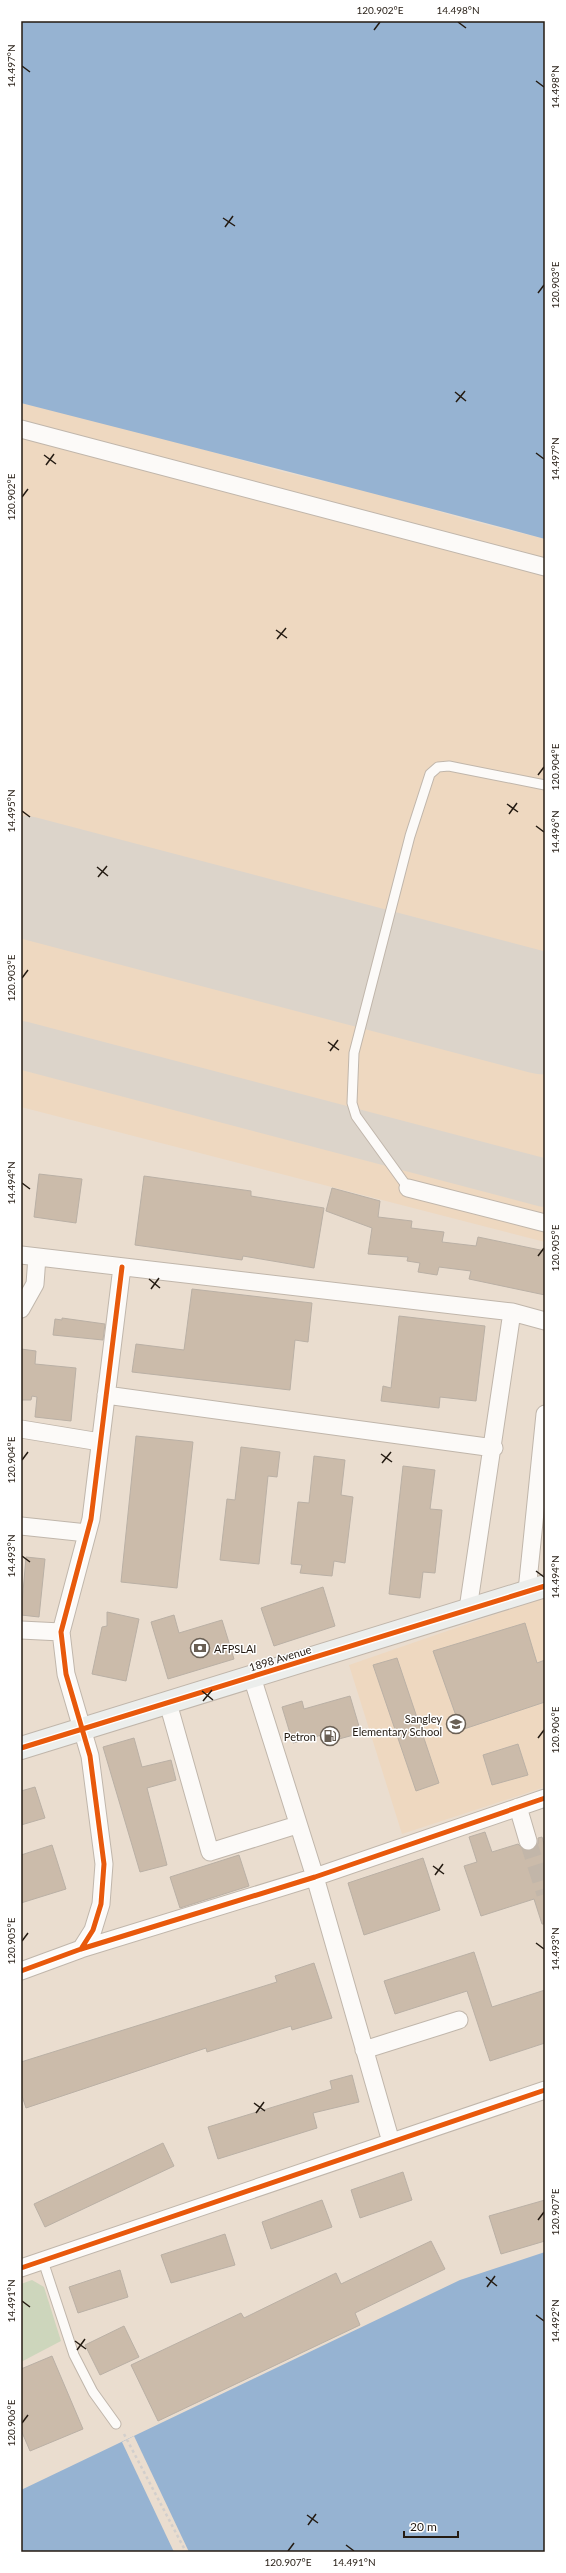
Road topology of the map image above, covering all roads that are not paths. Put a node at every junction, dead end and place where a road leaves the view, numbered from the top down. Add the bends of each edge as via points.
1 (21, 429) edge
2 (545, 567) edge
3 (545, 784) edge
4 (408, 1188) joint
5 (545, 1223) edge
6 (29, 1256) edge
7 (122, 1267) junction
8 (21, 1309) edge
9 (512, 1312) junction
10 (545, 1321) edge
11 (106, 1395) junction
12 (545, 1414) edge
13 (21, 1429) edge
14 (100, 1442) junction
15 (494, 1448) junction
16 (21, 1526) edge
17 (87, 1533) junction
18 (536, 1588) edge
19 (468, 1609) junction
20 (21, 1630) edge
21 (61, 1632) junction
22 (252, 1677) junction
23 (168, 1702) junction
24 (83, 1728) junction
25 (21, 1748) edge
26 (545, 1798) edge
27 (518, 1807) junction
28 (297, 1825) junction
29 (528, 1841) tunnel mouth
30 (315, 1877) junction
31 (81, 1949) junction
32 (21, 1971) edge
33 (459, 2020) dead end
34 (364, 2050) junction
35 (545, 2090) edge
36 (391, 2142) junction
37 (43, 2261) junction
38 (22, 2265) edge
39 (116, 2424) road end

1 - 2 street
3 - 4 lane via 449,766 438,767 430,774 410,836 354,1060 352,1103 356,1116
4 - 5 street
6 - 7 street
6 - 8 street via 35,1284
7 - 9 street
7 - 11 street
9 - 10 street
9 - 15 street
11 - 14 street
11 - 15 street
12 - 18 street
13 - 14 street
14 - 17 street
15 - 19 street
16 - 17 street
17 - 21 street
18 - 19 street, 1898 Avenue
19 - 22 street, 1898 Avenue
20 - 21 street
21 - 24 street via 66,1674
22 - 23 street, 1898 Avenue
22 - 28 street
23 - 24 street, 1898 Avenue
23 - 28 street via 210,1852
24 - 25 street, 1898 Avenue
24 - 31 street via 90,1756 104,1864 101,1904 93,1930
26 - 27 street
27 - 29 street
27 - 30 street
28 - 30 street
30 - 31 street
30 - 34 street
31 - 32 street
33 - 34 street
34 - 36 street
35 - 36 street
36 - 37 street
37 - 38 street
37 - 39 lane via 74,2355 93,2392

